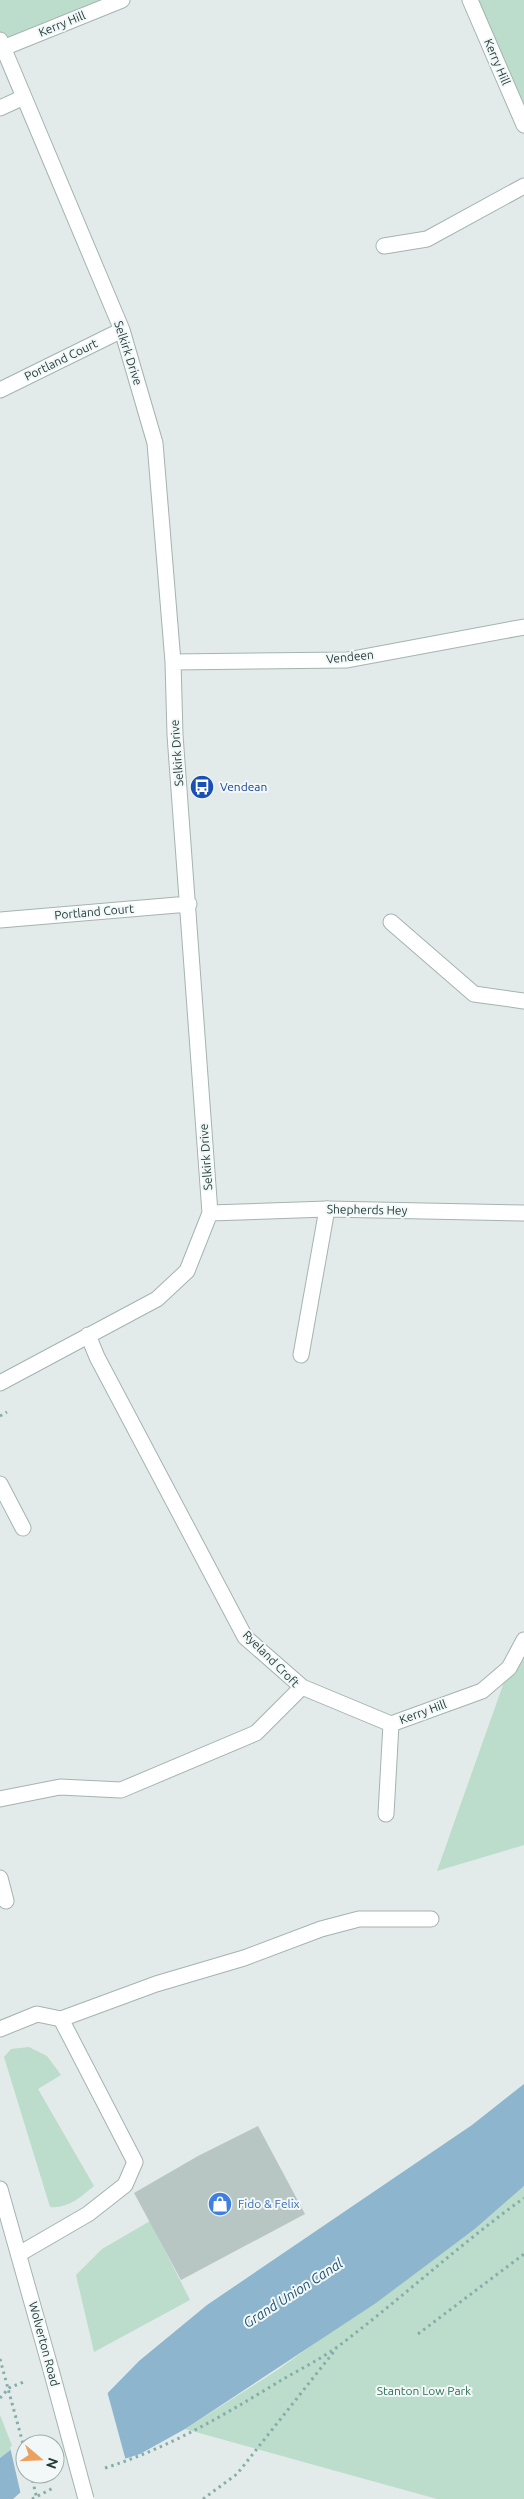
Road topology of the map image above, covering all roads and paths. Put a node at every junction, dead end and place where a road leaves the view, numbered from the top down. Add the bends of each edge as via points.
1 (122, 0) edge
2 (470, 0) edge
3 (2, 44) edge
4 (24, 97) junction
5 (0, 108) edge
6 (524, 124) edge
7 (524, 186) edge
8 (384, 246) dead end
9 (122, 330) junction
10 (0, 390) edge
11 (524, 627) edge
12 (173, 662) junction
13 (189, 904) junction
14 (0, 920) edge
15 (390, 922) dead end
16 (524, 1001) edge
17 (326, 1209) junction
18 (210, 1213) junction
19 (524, 1213) edge
20 (88, 1335) junction
21 (301, 1355) dead end
22 (0, 1383) edge
23 (0, 1484) edge
24 (22, 1528) dead end
25 (524, 1640) edge
26 (302, 1687) junction
27 (391, 1724) junction
28 (0, 1799) edge
29 (386, 1814) dead end
30 (0, 1878) edge
31 (6, 1901) dead end
32 (430, 1919) dead end
33 (61, 2019) junction
34 (0, 2029) edge
35 (0, 2189) edge
36 (524, 2198) edge
37 (19, 2254) junction
38 (524, 2254) edge
39 (418, 2334) dead end
40 (338, 2347) junction
41 (0, 2359) edge
42 (20, 2434) edge
43 (103, 2469) dead end
44 (33, 2484) edge
45 (62, 2484) dead end
46 (32, 2499) edge
47 (37, 2499) edge
48 (86, 2499) edge
49 (203, 2499) edge

1 - 3 street, Kerry Hill
2 - 6 street, Kerry Hill
3 - 4 street, Selkirk Drive
4 - 5 street
4 - 9 street, Selkirk Drive
7 - 8 street via 428,239
9 - 10 street, Portland Court
9 - 12 street, Selkirk Drive via 155,443
11 - 12 street, Vendeen via 347,660
12 - 13 street, Selkirk Drive via 175,735
13 - 14 street, Portland Court
13 - 18 street, Selkirk Drive
15 - 16 street via 474,994
17 - 18 street, Shepherds Hey
17 - 19 street, Shepherds Hey
17 - 21 street
18 - 20 street, Selkirk Drive via 187,1271 157,1299
20 - 22 street, Selkirk Drive
20 - 26 street, Ryeland Croft via 245,1637
23 - 24 street
25 - 27 street, Kerry Hill via 509,1668 482,1691
26 - 27 street, Kerry Hill
26 - 28 street, Ryeland Croft via 256,1734 121,1790 60,1787
27 - 29 street
30 - 31 street
32 - 33 street via 359,1919 340,1924 244,1958 156,1984
33 - 34 street via 37,2014
33 - 37 street via 135,2162 125,2185 88,2214
35 - 37 street, Wolverton Road
36 - 40 path via 472,2236
37 - 48 street, Wolverton Road, bridge
38 - 39 path
40 - 43 path via 218,2419 142,2457
40 - 49 path via 237,2474
41 - 42 path
44 - 47 path, bridge
45 - 46 path

